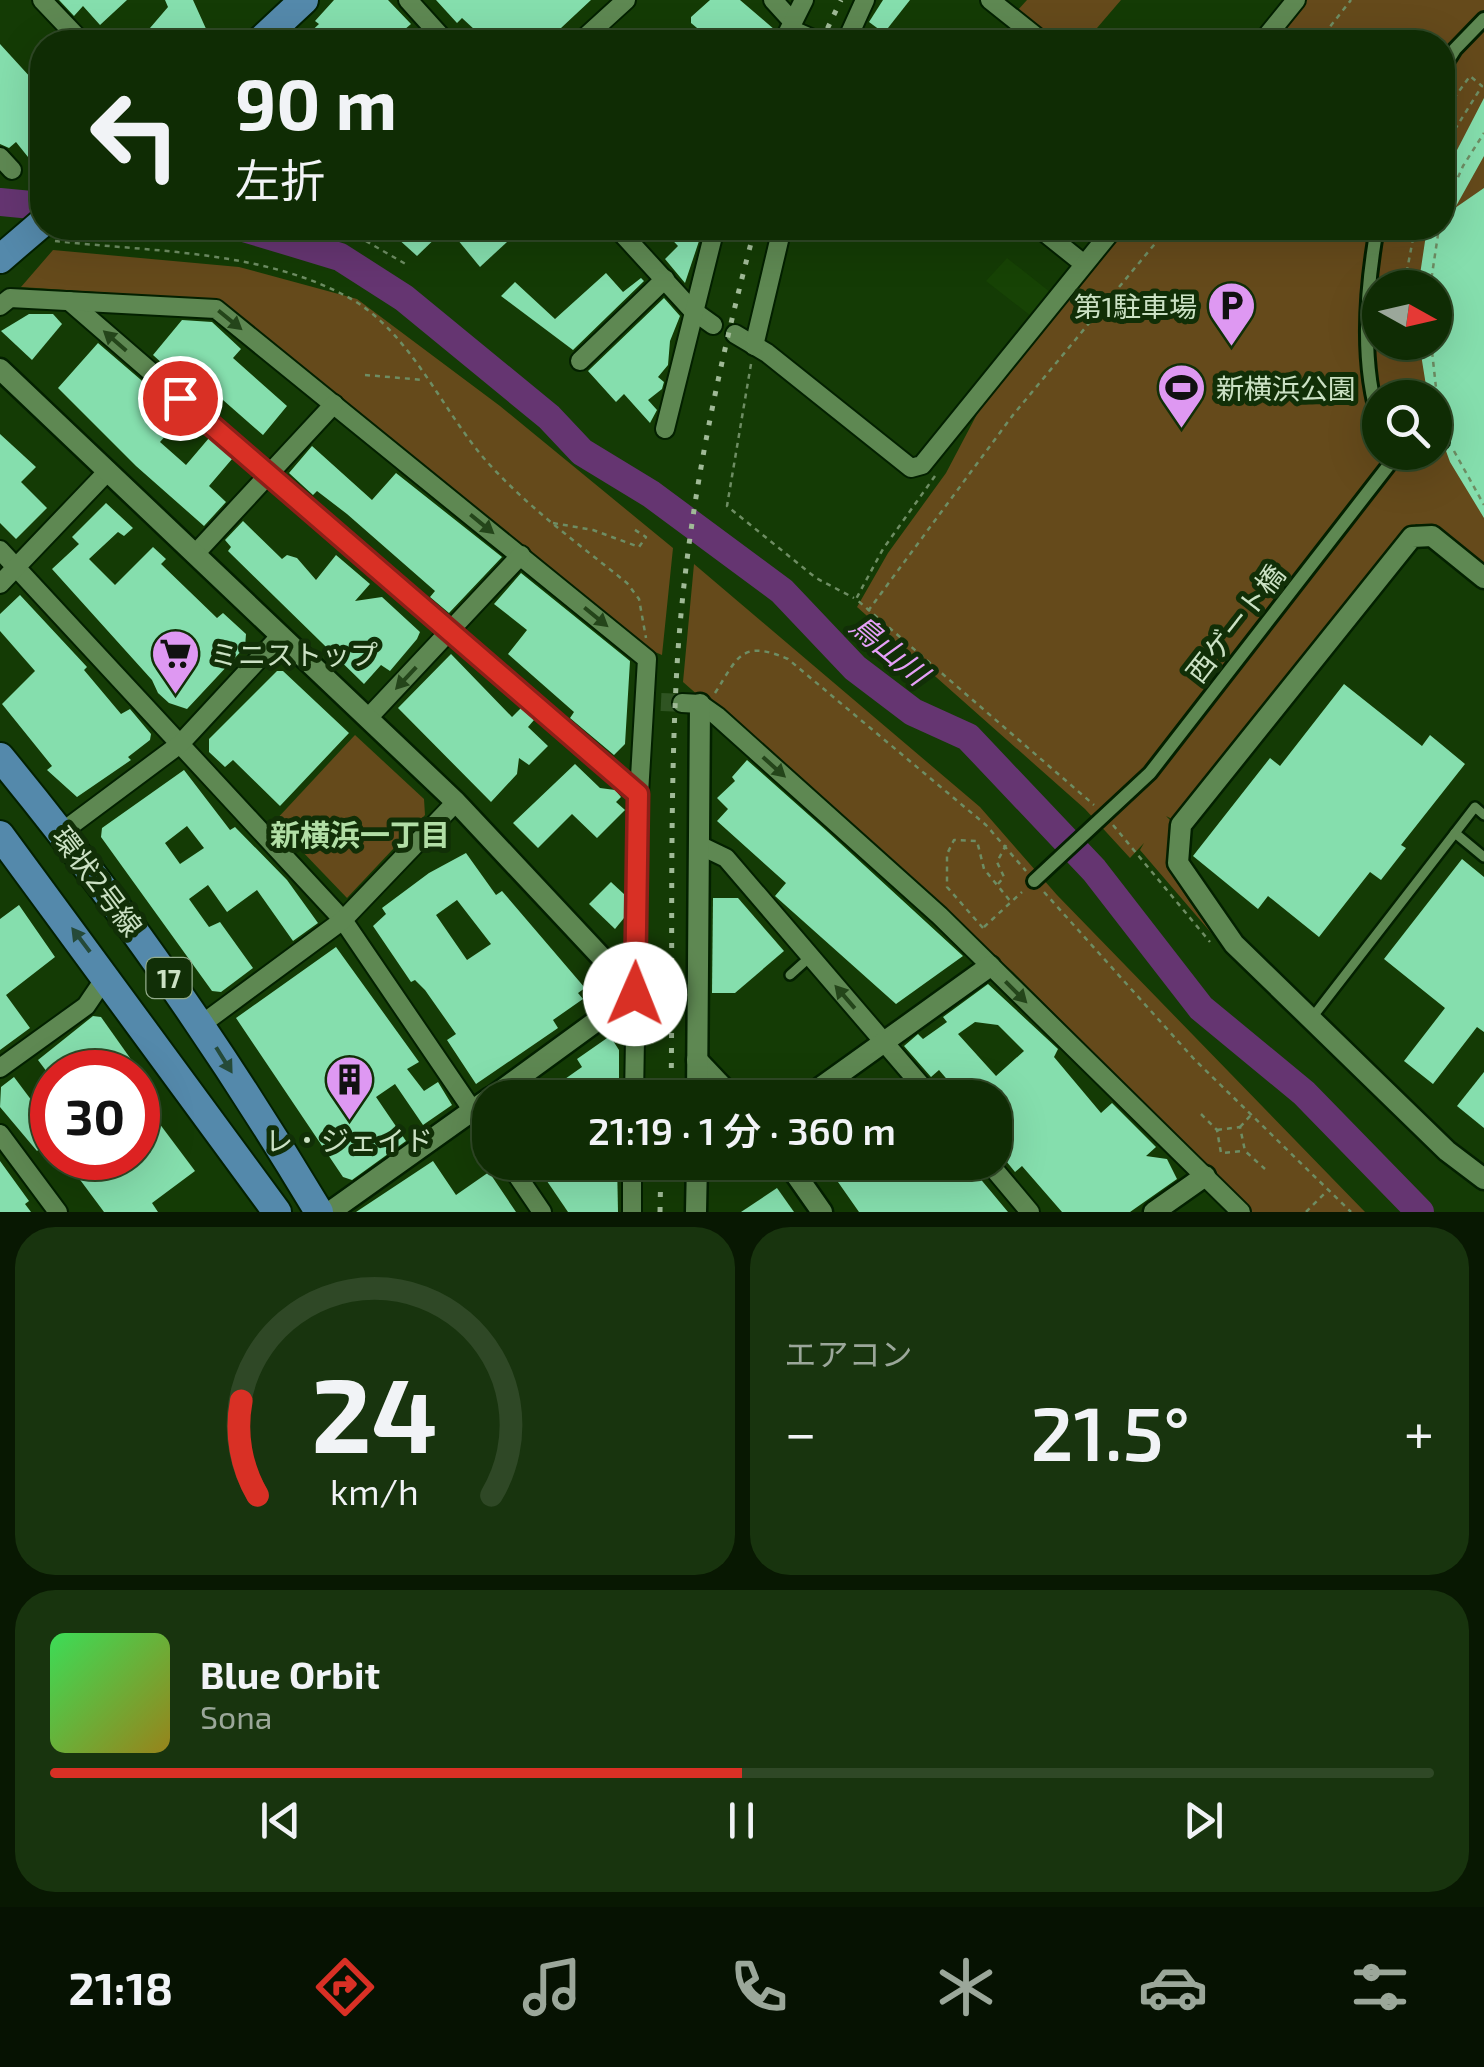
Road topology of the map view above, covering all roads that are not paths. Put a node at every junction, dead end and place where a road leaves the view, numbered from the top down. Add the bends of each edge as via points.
1 (42, 0) edge
2 (304, 0) edge
3 (408, 0) edge
4 (626, 0) edge
5 (773, 0) edge
6 (804, 0) edge
7 (865, 0) edge
8 (990, 0) edge
9 (1296, 0) edge
10 (1484, 19) edge
11 (71, 30) edge
12 (272, 30) edge
13 (435, 30) edge
14 (593, 30) edge
15 (788, 30) edge
16 (789, 30) edge
17 (851, 30) edge
18 (1028, 30) edge
19 (1272, 30) edge
20 (1455, 54) edge
21 (30, 233) edge
22 (628, 240) edge
23 (712, 240) edge
24 (779, 240) edge
25 (1054, 240) edge
26 (1104, 240) edge
27 (1376, 240) edge
28 (0, 259) edge
29 (1084, 264) junction
30 (665, 279) junction
31 (68, 301) junction
32 (0, 306) edge
33 (692, 310) junction
34 (713, 325) dead end
35 (735, 334) dead end
36 (754, 346) junction
37 (580, 361) dead end
38 (0, 369) edge
39 (1372, 380) edge
40 (334, 404) junction
41 (664, 429) dead end
42 (1380, 470) edge
43 (108, 472) junction
44 (269, 474) junction
45 (0, 550) edge
46 (195, 554) junction
47 (521, 556) junction
48 (18, 567) junction
49 (1484, 578) edge
50 (0, 584) edge
51 (450, 631) junction
52 (281, 636) junction
53 (691, 703) joint
54 (368, 718) junction
55 (180, 744) junction
56 (0, 756) edge
57 (638, 794) junction
58 (456, 802) junction
59 (1484, 815) edge
60 (62, 832) junction
61 (1454, 833) junction
62 (0, 835) edge
63 (699, 844) junction
64 (1484, 857) edge
65 (1039, 877) road end
66 (344, 920) junction
67 (810, 956) junction
68 (990, 966) junction
69 (107, 975) junction
70 (790, 975) dead end
71 (635, 994) junction
72 (1310, 1021) junction
73 (202, 1024) junction
74 (884, 1043) junction
75 (698, 1060) junction
76 (0, 1068) edge
77 (516, 1080) edge
78 (634, 1080) edge
79 (697, 1080) edge
80 (716, 1080) edge
81 (832, 1080) edge
82 (916, 1080) edge
83 (472, 1085) edge
84 (472, 1111) edge
85 (3, 1145) edge
86 (1204, 1176) junction
87 (1484, 1179) edge
88 (520, 1180) edge
89 (632, 1180) edge
90 (697, 1180) edge
91 (800, 1180) edge
92 (1003, 1180) edge
93 (269, 1204) edge
94 (58, 1212) edge
95 (319, 1212) edge
96 (330, 1212) edge
97 (542, 1212) edge
98 (632, 1212) edge
99 (696, 1212) edge
100 (822, 1212) edge
101 (1030, 1212) edge
102 (1154, 1212) edge
103 (1241, 1212) edge

1 - 11 street
2 - 12 main road
3 - 13 street
4 - 14 street
5 - 15 street
6 - 16 street
7 - 17 street
8 - 18 street
9 - 19 street
10 - 20 street
21 - 28 main road
22 - 30 street
23 - 33 street
24 - 36 street
25 - 29 street
26 - 29 street
27 - 39 street via 1368,320
29 - 36 street via 922,465 912,468
30 - 33 street
30 - 37 street
31 - 32 street via 10,298
31 -> 40 street via 216,308
44 -> 31 street
33 - 34 street
33 - 41 street
35 - 36 street
38 - 43 street
40 - 44 street
40 -> 47 street
42 - 65 street, 西ゲート橋 via 1150,773
43 - 46 street
43 - 48 street
44 - 46 street
44 - 51 street
45 - 48 street
46 - 52 street
47 - 51 street
47 -> 57 street via 647,659 652,702
48 - 50 street
48 - 55 street
49 - 72 street via 1432,536 1412,536 1180,826 1178,863 1234,944
51 -> 54 street
51 - 57 street
52 - 54 street
52 - 55 street
53 - 63 street
53 -> 68 street
54 - 58 street
55 - 60 street
55 - 66 street
56 - 60 main road, 環状2号線 / 17
57 - 71 street
58 - 66 street
58 - 71 street
59 - 61 lane via 1475,808
60 - 73 main road, 環状2号線 / 17
61 - 64 lane
61 - 72 lane
69 -> 62 main road, 環状2号線 / 17
63 - 67 street via 726,858
63 - 75 street
66 - 73 street
66 - 83 street
67 - 70 lane
74 -> 67 street
68 - 74 street
68 -> 86 street
69 - 76 street via 86,1006
69 - 93 main road, 環状2号線 / 17
71 - 77 street
71 - 78 street
72 - 87 street
73 -> 95 main road, 環状2号線 / 17
74 - 81 street
74 - 82 street
75 - 79 street
75 - 80 street
84 - 96 street
85 - 94 street
86 - 102 street
86 - 103 street
88 - 97 street
89 - 98 street
90 - 99 street
91 - 100 street
92 - 101 street

